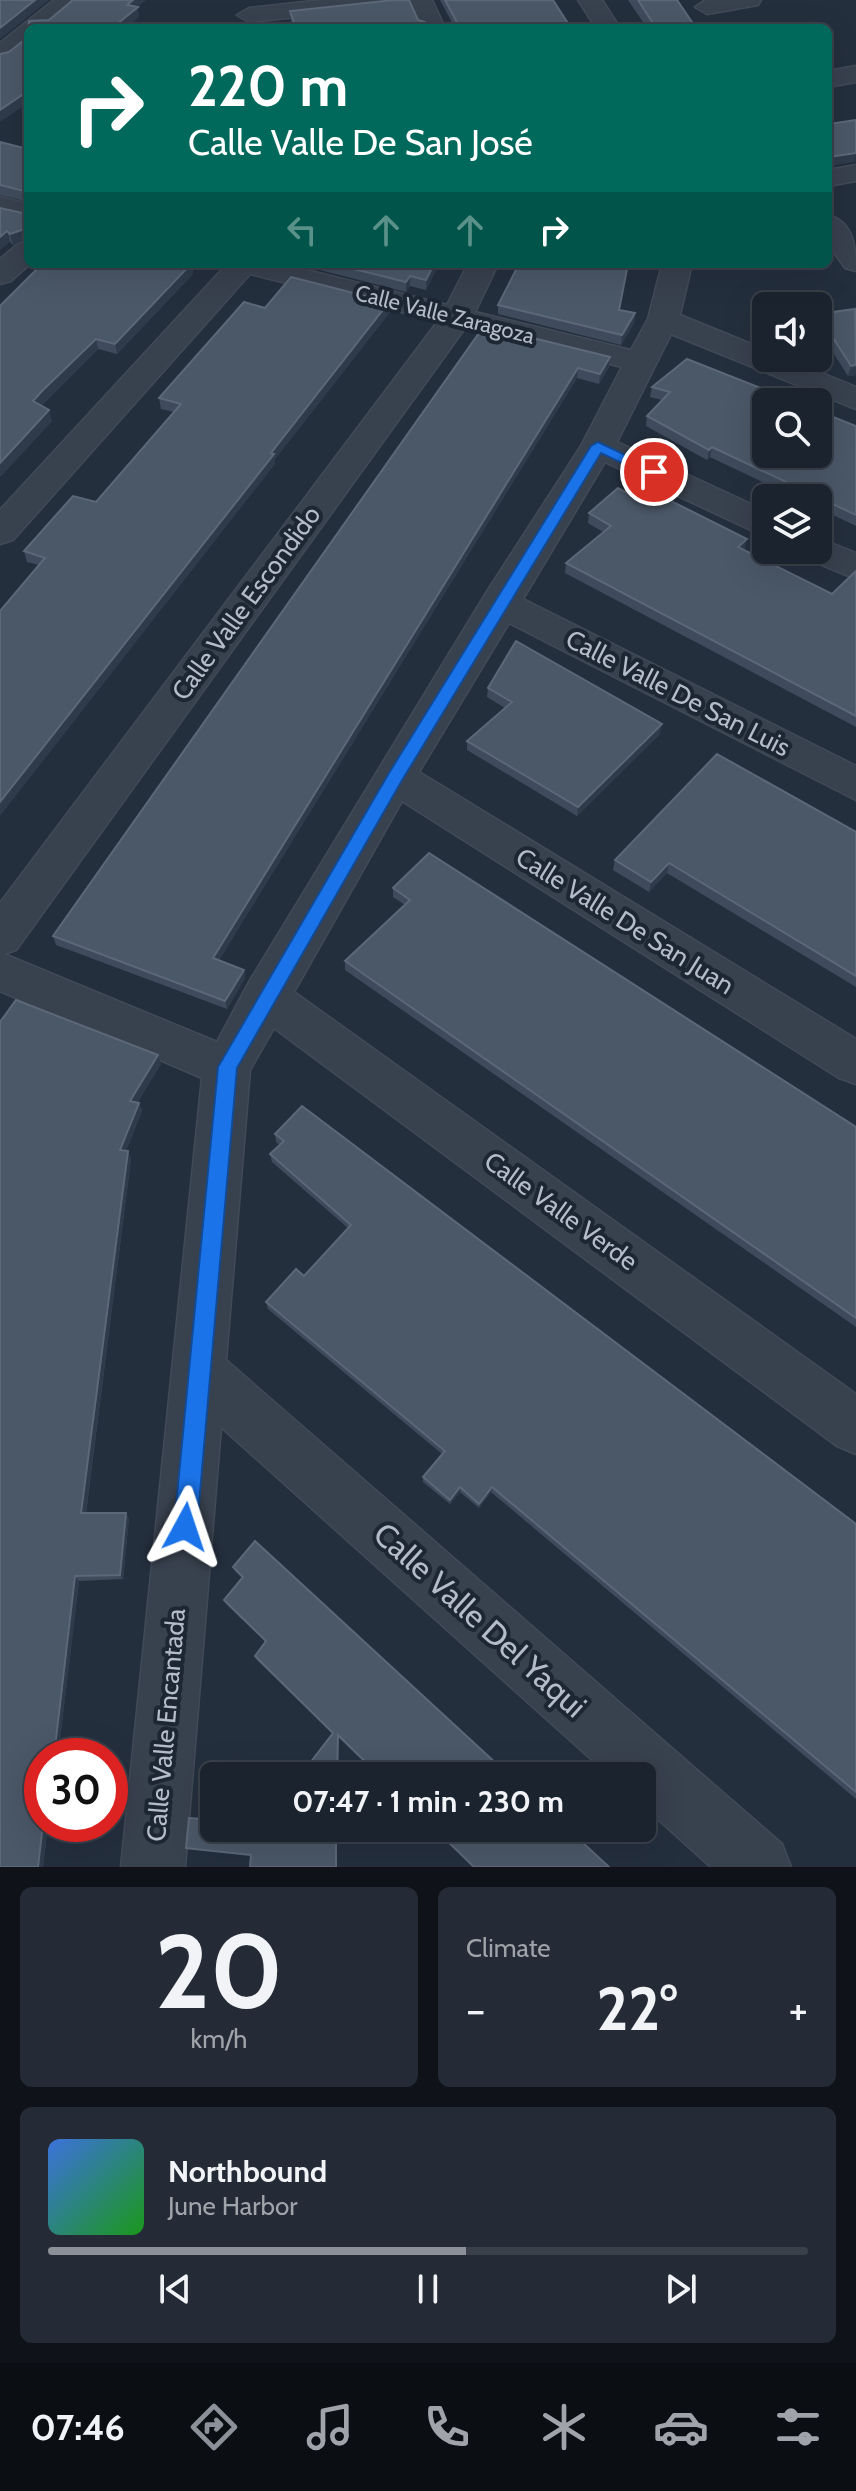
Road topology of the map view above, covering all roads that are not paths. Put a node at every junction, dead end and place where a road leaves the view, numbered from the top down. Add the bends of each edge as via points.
1 (69, 0) edge
2 (392, 0) edge
3 (420, 0) edge
4 (590, 0) edge
5 (749, 0) edge
6 (707, 7) dead end
7 (248, 14) edge
8 (39, 24) edge
9 (431, 24) edge
10 (605, 24) edge
11 (24, 36) edge
12 (0, 55) edge
13 (856, 74) edge
14 (832, 78) edge
15 (856, 173) edge
16 (832, 177) edge
17 (0, 206) edge
18 (24, 212) edge
19 (832, 229) edge
20 (24, 254) edge
21 (856, 262) edge
22 (241, 268) edge
23 (261, 268) edge
24 (481, 268) edge
25 (676, 268) edge
26 (0, 275) edge
27 (456, 318) junction
28 (663, 319) junction
29 (643, 363) junction
30 (856, 399) edge
31 (598, 446) junction
32 (752, 518) edge
33 (0, 532) edge
34 (832, 556) edge
35 (856, 567) edge
36 (499, 602) junction
37 (395, 777) junction
38 (856, 784) edge
39 (0, 937) edge
40 (0, 971) edge
41 (265, 996) junction
42 (856, 1064) edge
43 (227, 1067) junction
44 (200, 1372) junction
45 (856, 1427) edge
46 (736, 1859) edge
47 (153, 1867) edge

1 - 8 street
2 - 7 street
3 - 9 street
4 - 10 street
5 - 6 street
11 - 12 street
13 - 14 street
15 - 16 street
17 - 18 street
19 - 21 street
20 - 26 street
22 - 33 street
23 - 27 street, Calle Valle Zaragoza
24 - 27 street, Calle Valle Escondido
25 - 28 street, Calle Valle Encantada
27 - 29 street, Calle Valle Zaragoza
27 - 39 street, Calle Valle Escondido
28 - 29 street, Calle Valle Encantada
28 - 30 street
29 - 31 street, Calle Valle Encantada
31 - 32 street
31 - 36 street, Calle Valle Encantada
34 - 35 street
36 - 37 street, Calle Valle Encantada
36 - 38 street, Calle Valle De San Luis
37 - 41 street, Calle Valle Encantada
37 - 42 street, Calle Valle De San Juan
40 - 43 street
41 - 43 street, Calle Valle Encantada
41 - 45 street, Calle Valle Verde
43 - 44 street, Calle Valle Encantada
44 - 46 street, Calle Valle Del Yaqui
44 - 47 street, Calle Valle Encantada

